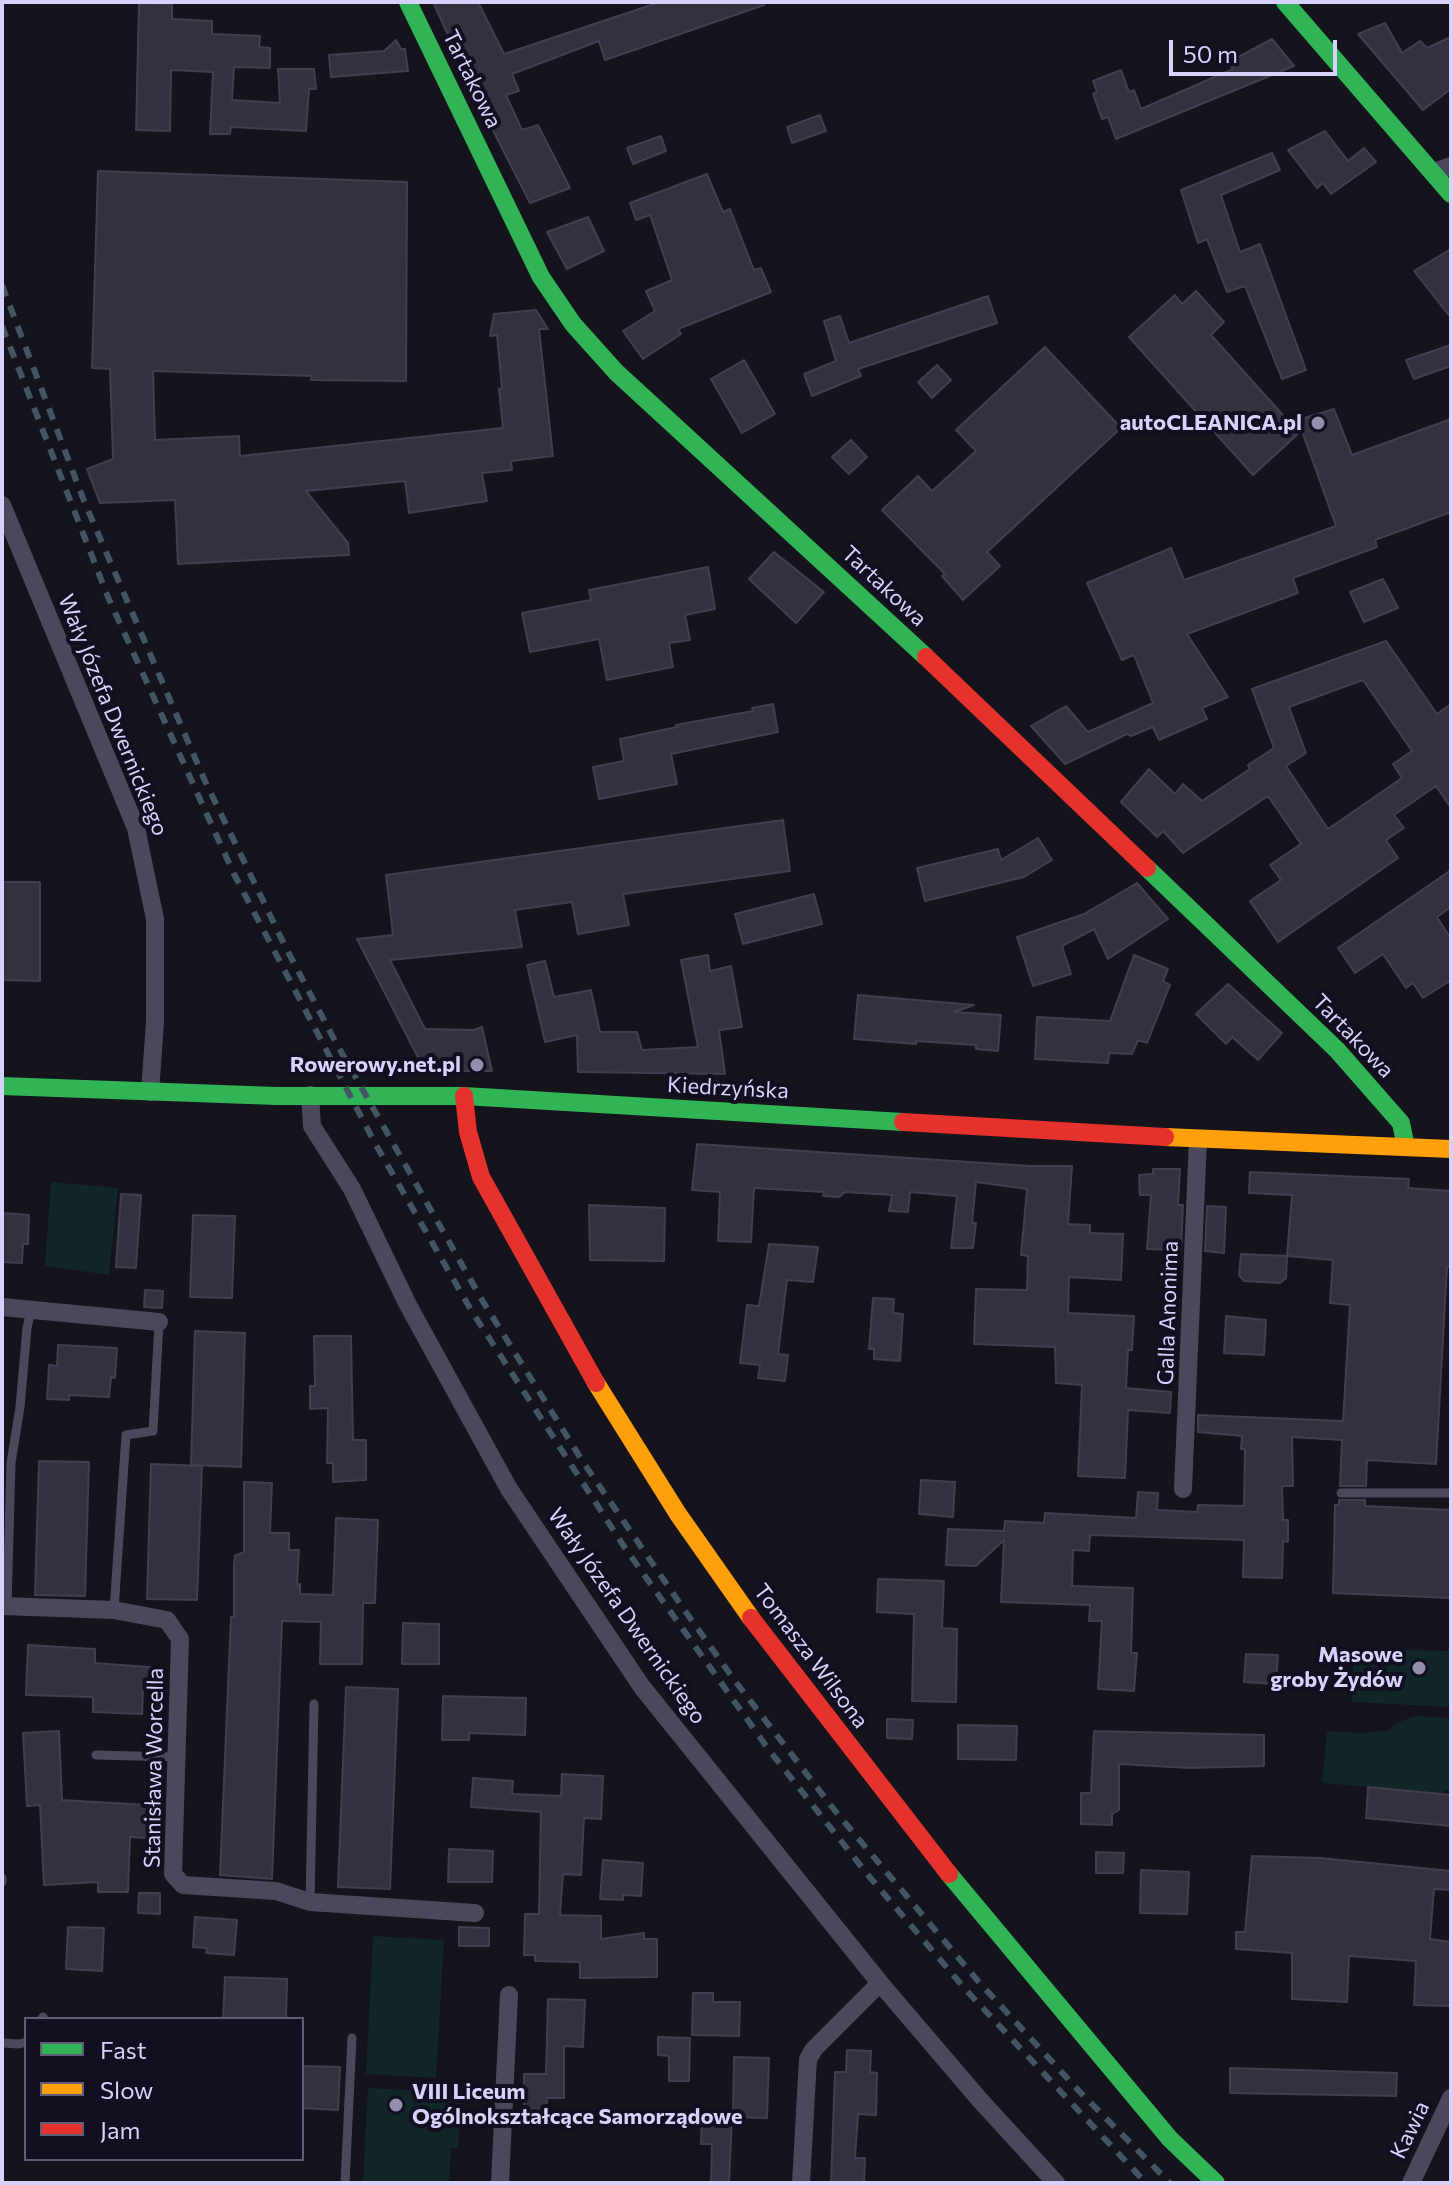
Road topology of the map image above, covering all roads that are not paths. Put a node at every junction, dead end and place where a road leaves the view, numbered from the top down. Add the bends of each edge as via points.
1 (408, 2) edge
2 (1285, 2) edge
3 (1442, 169) edge
4 (1451, 194) edge
5 (2, 505) edge
6 (2, 1086) edge
7 (150, 1092) junction
8 (310, 1095) junction
9 (464, 1096) junction
10 (1198, 1139) junction
11 (1406, 1147) junction
12 (1451, 1149) edge
13 (2, 1307) edge
14 (31, 1310) junction
15 (159, 1322) joint
16 (1183, 1489) dead end
17 (1341, 1493) dead end
18 (1451, 1493) edge
19 (5, 1606) edge
20 (114, 1610) junction
21 (314, 1704) dead end
22 (96, 1755) dead end
23 (176, 1757) junction
24 (310, 1902) junction
25 (475, 1913) dead end
26 (880, 1983) junction
27 (509, 1995) dead end
28 (352, 2038) dead end
29 (2, 2043) edge
30 (24, 2043) edge
31 (1451, 2098) edge
32 (345, 2183) edge
33 (500, 2183) edge
34 (801, 2183) edge
35 (1056, 2183) edge
36 (1216, 2183) edge
37 (1411, 2183) edge

1 - 11 street, Tartakowa via 541,277 573,324 616,372 922,653 1337,1050 1401,1123
2 - 3 street
3 - 4 street
5 - 7 street, Wały Józefa Dwernickiego via 136,828 155,919
6 - 7 street, Kiedrzyńska
7 - 8 street, Kiedrzyńska
8 - 9 street, Kiedrzyńska
8 - 26 street, Wały Józefa Dwernickiego via 312,1126 352,1189 408,1305 509,1489 642,1687
9 - 10 street, Kiedrzyńska
9 - 36 street, Tomasza Wilsona via 481,1177 592,1375 678,1514 828,1721 946,1870 1062,2014 1170,2139
10 - 11 street, Kiedrzyńska
10 - 16 street, Galla Anonima
11 - 12 street, Kiedrzyńska
13 - 14 street
14 - 15 street
14 - 19 lane via 11,1463
15 - 20 lane via 153,1431 126,1435
17 - 18 lane
19 - 20 street, Stanisława Worcella
20 - 23 street, Stanisława Worcella via 167,1620 180,1639
21 - 24 lane
22 - 23 lane
23 - 24 street, Stanisława Worcella via 173,1874 183,1885 276,1891
24 - 25 street, Stanisława Worcella
26 - 34 street via 808,2059
26 - 35 street, Wały Józefa Dwernickiego
27 - 33 street
28 - 32 lane
29 - 30 lane
31 - 37 street, Kawia

